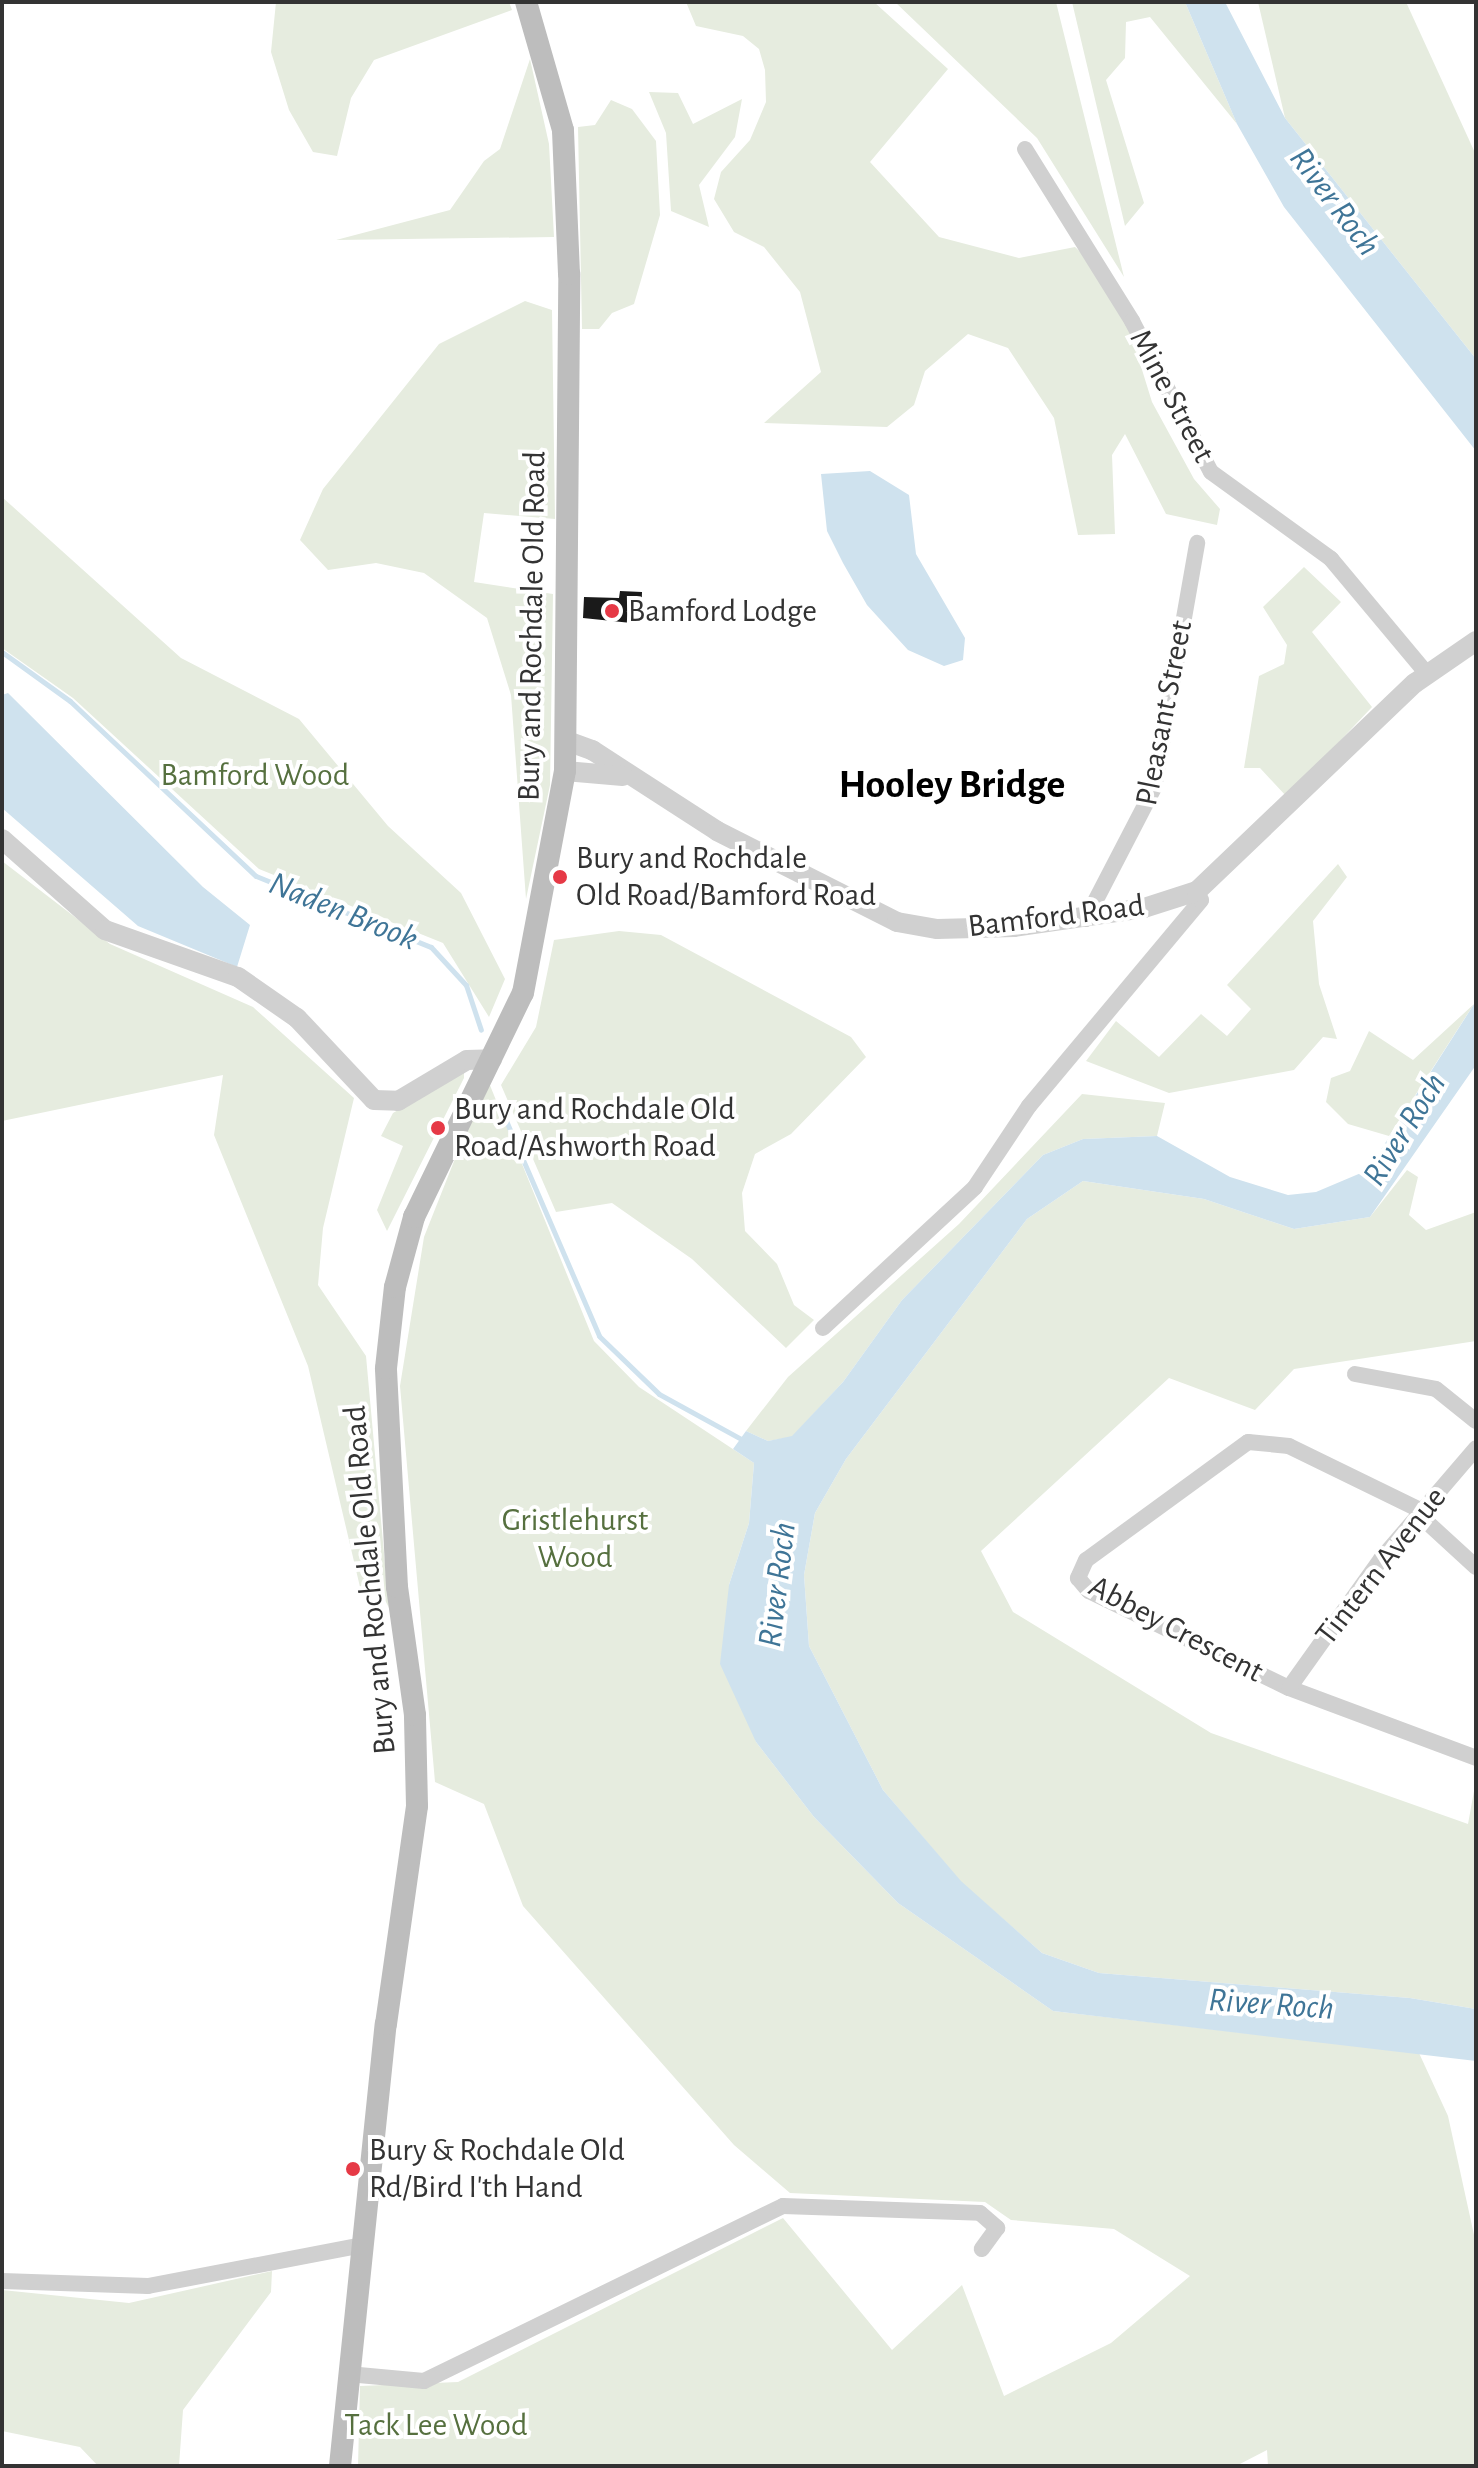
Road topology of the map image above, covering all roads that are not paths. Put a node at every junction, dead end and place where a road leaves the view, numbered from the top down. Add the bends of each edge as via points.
1 (526, 2) edge
2 (1025, 149) dead end
3 (1197, 543) dead end
4 (1476, 641) edge
5 (1427, 674) junction
6 (567, 741) junction
7 (565, 771) junction
8 (623, 776) junction
9 (2, 839) edge
10 (1197, 891) junction
11 (1086, 919) junction
12 (492, 1059) junction
13 (823, 1328) dead end
14 (1355, 1374) dead end
15 (1476, 1421) edge
16 (1476, 1448) edge
17 (1418, 1512) junction
18 (1476, 1567) edge
19 (1289, 1688) junction
20 (1476, 1758) edge
21 (362, 2245) junction
22 (982, 2249) dead end
23 (2, 2281) edge
24 (348, 2374) junction
25 (340, 2466) edge

1 - 6 main road, Bury and Rochdale Old Road via 563,130 569,274
2 - 5 street, Mine Street via 1132,321 1211,472 1331,559
3 - 11 street, Pleasant Street via 1154,788
4 - 5 street, Bamford Road
5 - 10 street, Bamford Road
6 - 7 main road, Bury and Rochdale Old Road
6 - 8 street, Bamford Road via 592,750
7 - 8 street, Bamford Road
7 - 12 main road, Bury and Rochdale Old Road via 523,993
8 - 11 street, Bamford Road via 897,922 952,929
9 - 12 street via 105,930 238,977 297,1018 374,1100 398,1101 467,1060
10 - 11 street, Bamford Road
10 - 13 street via 1201,900 1029,1106 975,1187
12 - 21 main road, Bury and Rochdale Old Road via 414,1217 390,1327 397,1587 415,1715 417,1806
14 - 15 street via 1436,1389
16 - 17 street, Tintern Avenue
17 - 18 street, Abbey Crescent
17 - 19 street, Tintern Avenue
17 - 19 street, Abbey Crescent via 1289,1446 1258,1440 1231,1451 1080,1569 1078,1578 1089,1591
19 - 20 street, Abbey Crescent
21 - 23 street via 148,2286
21 - 24 main road, Bury and Rochdale Old Road
22 - 24 street via 997,2228 980,2213 783,2206 424,2381
24 - 25 main road, Bury and Rochdale Old Road

